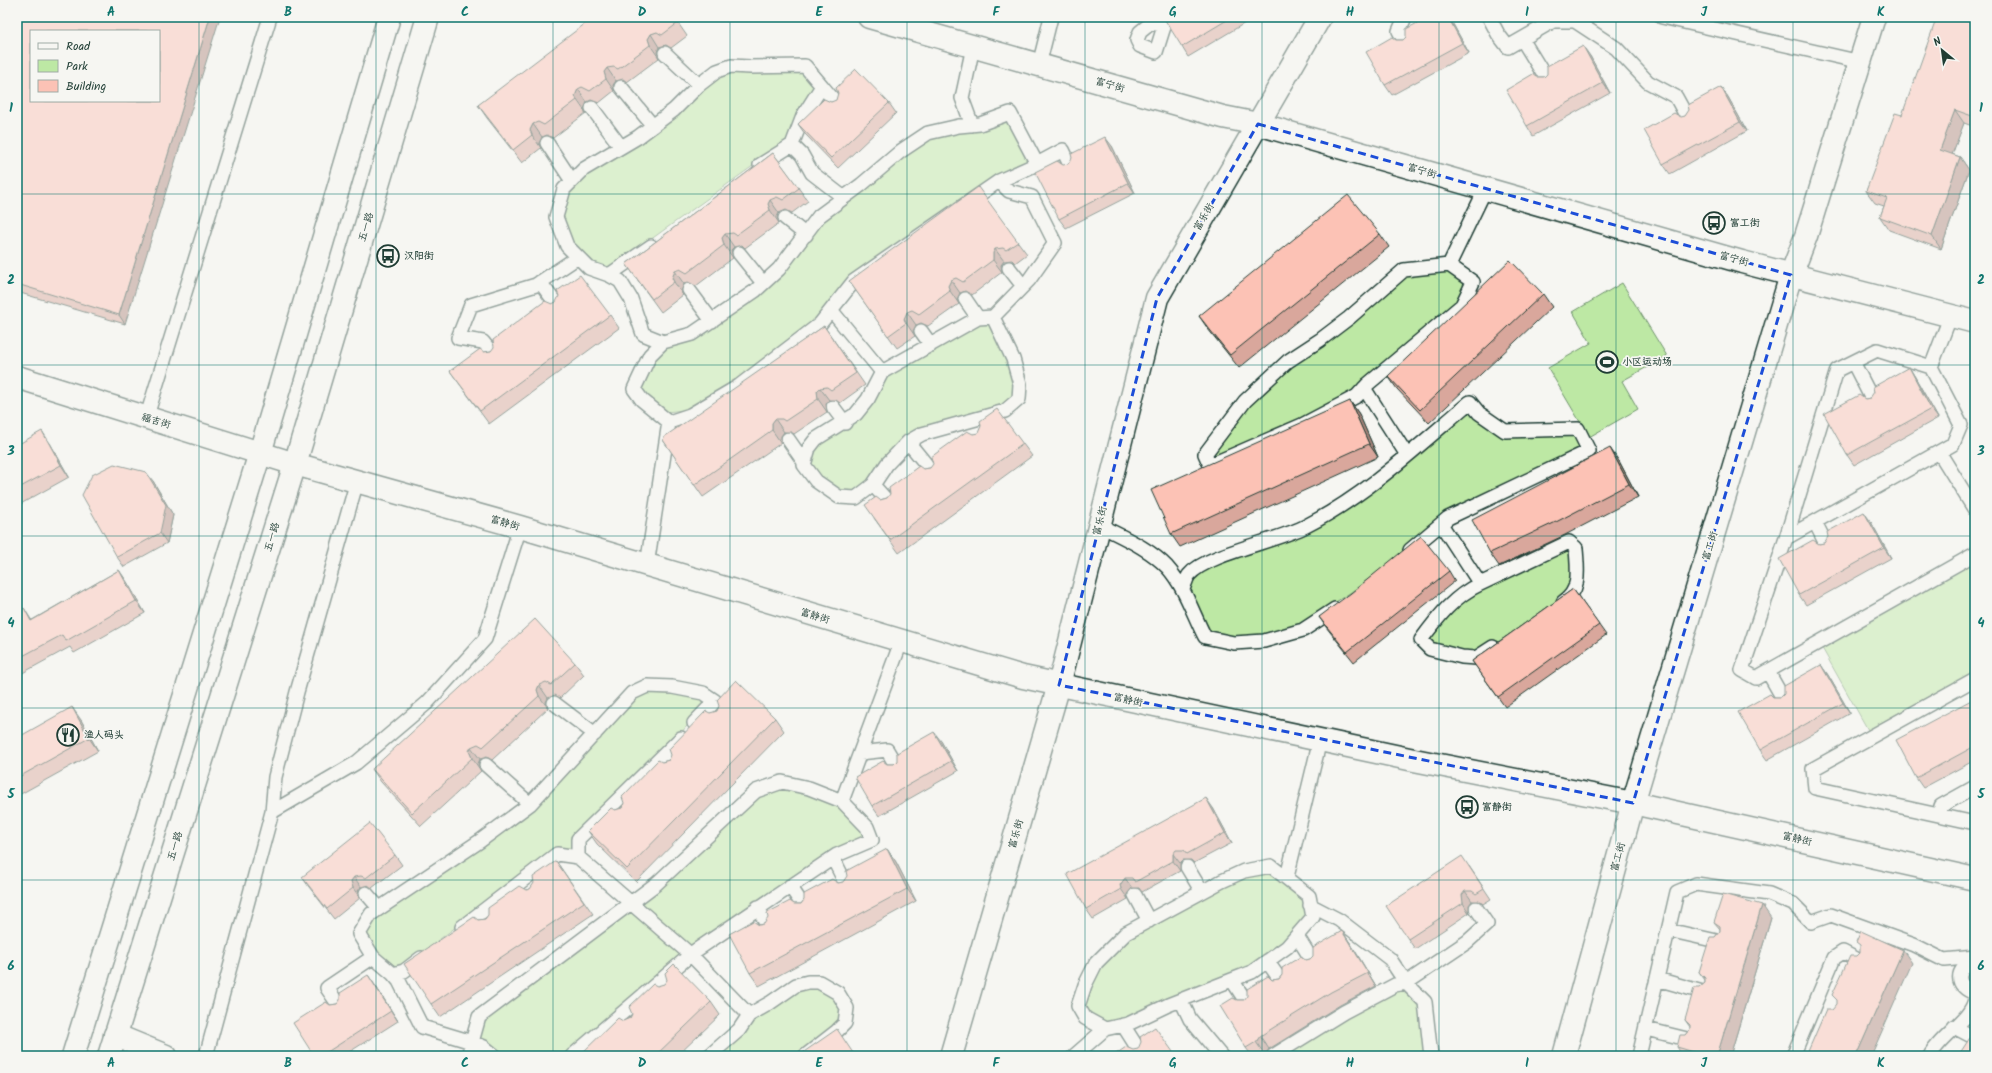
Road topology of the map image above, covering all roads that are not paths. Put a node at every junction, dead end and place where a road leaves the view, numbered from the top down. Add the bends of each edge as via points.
1 (270, 17) edge
2 (388, 17) edge
3 (428, 17) edge
4 (870, 17) edge
5 (1051, 17) edge
6 (1320, 17) edge
7 (1405, 17) edge
8 (1488, 17) edge
9 (1662, 17) edge
10 (1874, 17) edge
11 (1522, 39) junction
12 (1406, 43) edge
13 (973, 47) junction
14 (665, 53) edge
15 (1861, 62) junction
16 (1039, 65) junction
17 (1548, 80) edge
18 (699, 85) junction
19 (822, 86) junction
20 (621, 87) edge
21 (837, 104) edge
22 (592, 108) edge
23 (1688, 119) edge
24 (1258, 124) junction
25 (972, 125) junction
26 (653, 126) junction
27 (547, 143) edge
28 (792, 145) junction
29 (621, 147) junction
30 (1037, 164) junction
31 (1071, 167) edge
32 (751, 172) edge
33 (572, 181) junction
34 (999, 181) junction
35 (1485, 190) junction
36 (843, 197) junction
37 (785, 218) edge
38 (806, 235) junction
39 (661, 239) edge
40 (739, 253) edge
41 (578, 257) junction
42 (1449, 265) junction
43 (1009, 268) edge
44 (609, 275) junction
45 (1791, 275) junction
46 (540, 282) junction
47 (763, 283) junction
48 (1023, 286) junction
49 (689, 290) edge
50 (965, 300) edge
51 (560, 309) edge
52 (831, 310) junction
53 (1951, 316) junction
54 (993, 317) junction
55 (978, 318) junction
56 (712, 321) junction
57 (1975, 322) edge
58 (921, 331) edge
59 (663, 342) junction
60 (932, 345) junction
61 (495, 357) edge
62 (1852, 362) junction
63 (1931, 367) junction
64 (882, 372) junction
65 (17, 377) edge
66 (1364, 388) junction
67 (1873, 401) edge
68 (833, 407) edge
69 (146, 419) junction
70 (970, 421) junction
71 (669, 422) junction
72 (845, 423) junction
73 (978, 433) edge
74 (788, 439) edge
75 (908, 442) junction
76 (1940, 452) junction
77 (260, 453) junction
78 (1407, 455) junction
79 (804, 462) junction
80 (295, 464) junction
81 (934, 474) edge
82 (357, 481) junction
83 (873, 486) junction
84 (1973, 501) edge
85 (891, 505) edge
86 (1815, 522) junction
87 (1441, 524) junction
88 (1100, 525) junction
89 (520, 527) junction
90 (1786, 538) junction
91 (1827, 546) edge
92 (1975, 554) edge
93 (1399, 559) edge
94 (647, 565) junction
95 (1480, 584) junction
96 (1183, 589) junction
97 (1348, 601) edge
98 (1551, 610) edge
99 (901, 642) junction
100 (1501, 646) edge
101 (1768, 672) junction
102 (1975, 679) edge
103 (1059, 685) junction
104 (1784, 700) edge
105 (554, 703) edge
106 (709, 708) junction
107 (720, 718) edge
108 (595, 734) junction
109 (1320, 740) junction
110 (860, 753) junction
111 (661, 758) junction
112 (486, 765) edge
113 (897, 767) edge
114 (672, 768) edge
115 (1975, 787) edge
116 (842, 801) junction
117 (1633, 803) junction
118 (530, 804) junction
119 (613, 805) junction
120 (272, 812) junction
121 (625, 815) edge
122 (1940, 815) junction
123 (1975, 823) edge
124 (578, 857) junction
125 (833, 858) junction
126 (1186, 867) edge
127 (1287, 878) junction
128 (1975, 879) edge
129 (790, 886) junction
130 (848, 888) edge
131 (1202, 892) junction
132 (366, 893) edge
133 (1135, 896) edge
134 (630, 903) junction
135 (1310, 905) junction
136 (379, 908) junction
137 (758, 908) junction
138 (1476, 908) edge
139 (806, 910) edge
140 (481, 913) junction
141 (1149, 921) junction
142 (490, 925) edge
143 (770, 930) edge
144 (1668, 930) junction
145 (452, 935) edge
146 (1297, 936) junction
147 (1721, 942) edge
148 (434, 948) edge
149 (691, 955) junction
150 (373, 957) junction
151 (1975, 957) edge
152 (1267, 961) junction
153 (1862, 962) edge
154 (1975, 962) edge
155 (1315, 965) edge
156 (393, 974) junction
157 (1657, 979) junction
158 (1232, 980) junction
159 (1406, 983) junction
160 (1284, 985) edge
161 (1706, 992) edge
162 (1975, 993) edge
163 (1975, 999) edge
164 (1181, 1000) junction
165 (1249, 1006) edge
166 (340, 1007) edge
167 (749, 1015) junction
168 (620, 1016) junction
169 (633, 1026) edge
170 (1123, 1026) junction
171 (1954, 1027) junction
172 (1646, 1029) junction
173 (1105, 1030) junction
174 (115, 1035) junction
175 (1975, 1038) edge
176 (1691, 1040) edge
177 (472, 1042) junction
178 (578, 1054) edge
179 (1142, 1055) edge
180 (73, 1056) edge
181 (109, 1056) edge
182 (166, 1056) edge
183 (206, 1056) edge
184 (468, 1056) edge
185 (495, 1056) edge
186 (709, 1056) edge
187 (805, 1056) edge
188 (951, 1056) edge
189 (1074, 1056) edge
190 (1221, 1056) edge
191 (1273, 1056) edge
192 (1431, 1056) edge
193 (1564, 1056) edge
194 (1639, 1056) edge
195 (1793, 1056) edge
196 (1930, 1056) edge

1 - 69 lane
2 - 77 street
3 - 80 street, 五一路
4 - 13 street, 富宁街
5 - 16 lane
6 - 24 street, 富乐街
7 - 12 lane via 1399,31
8 - 11 lane via 1508,47
9 - 15 lane
10 - 15 street, 富工街
11 - 17 lane
11 - 23 lane via 1553,21 1575,21 1616,48 1648,82 1676,97
13 - 16 street, 富宁街
13 - 25 lane via 962,98
14 - 18 lane
15 - 45 street, 富工街 via 1806,236
16 - 24 street, 富宁街
18 - 19 lane via 718,71 731,66 805,66
18 - 26 lane via 674,110
19 - 21 lane
19 - 28 lane via 803,116
20 - 26 lane
22 - 29 lane
24 - 35 street, 富宁街
24 - 88 street, 富乐街 via 1157,298
25 - 30 lane via 1010,113
25 - 36 lane via 928,133
26 - 29 lane
27 - 33 lane
28 - 32 lane
28 - 36 lane via 802,155 812,173
29 - 33 lane via 584,169
30 - 31 lane via 1063,150
30 - 34 lane
33 - 41 lane via 564,189 556,217 567,246
34 - 48 lane via 1009,191 1032,197 1055,243
34 - 52 lane via 854,281
35 - 42 lane
35 - 45 street, 富宁街
36 - 38 lane via 820,216
37 - 38 lane
38 - 47 lane via 780,269
39 - 44 lane
40 - 47 lane
41 - 44 lane via 589,268
41 - 46 lane
42 - 66 lane via 1473,282 1462,305
42 - 66 lane via 1404,270 1349,318 1288,361 1245,401 1205,454 1210,465 1302,425 1357,396
43 - 48 lane
44 - 59 lane via 620,281 631,299 643,334
45 - 53 street, 富宁街
45 - 117 street, 富工街
46 - 51 lane
46 - 61 lane via 471,305 458,338 483,342
47 - 56 lane
48 - 54 lane
49 - 56 lane
50 - 55 lane
52 - 64 lane
52 - 71 lane via 820,324 739,386 690,415
53 - 57 street, 富宁街
53 - 63 lane
54 - 55 lane
54 - 70 lane via 1013,359 1020,384 1019,399 1005,411
55 - 60 lane
56 - 59 lane via 692,334
58 - 60 lane
59 - 71 lane via 650,354 634,389 642,400
60 - 64 lane
62 - 63 lane via 1877,350
62 - 67 lane
62 - 90 lane via 1837,370
63 - 76 lane via 1961,425 1953,444
64 - 72 lane via 868,399
65 - 69 street, 福吉街
66 - 78 lane
68 - 72 lane
69 - 77 street, 福吉街
70 - 73 lane
70 - 75 lane via 922,434
71 - 94 lane
72 - 79 lane via 816,440 809,448
74 - 79 lane
75 - 81 lane
75 - 83 lane
76 - 84 lane
76 - 86 lane
77 - 80 street, 福吉街
77 - 180 street
78 - 87 lane via 1470,402 1479,413 1505,431 1578,429 1590,451 1492,496
78 - 96 lane via 1346,502 1306,527 1216,559 1189,576
79 - 83 lane via 816,481 839,497 856,498
80 - 82 street, 富静街
80 - 174 street, 五一路
82 - 89 street, 富静街
82 - 120 lane via 275,777
83 - 85 lane
86 - 90 lane
86 - 91 lane
87 - 93 lane
87 - 95 lane
88 - 96 lane via 1152,554 1167,567
88 - 103 street, 富乐街
89 - 94 street, 富静街
89 - 120 lane via 485,639 427,703 356,763
90 - 101 lane via 1742,670 1756,678
92 - 101 lane
94 - 99 street, 富静街
95 - 98 lane via 1569,542 1576,548 1578,581 1571,597
95 - 100 lane via 1468,589 1443,609 1421,640 1430,650 1476,658
96 - 97 lane via 1205,637 1234,643 1264,641 1304,630
99 - 103 street, 富静街
99 - 110 lane
101 - 104 lane
102 - 122 lane via 1813,769 1814,788
103 - 109 street, 富静街
103 - 188 street, 富乐街
105 - 108 lane
106 - 107 lane
106 - 108 lane via 715,701 703,692 647,686 632,693
106 - 111 lane
108 - 118 lane
109 - 117 street, 富静街
109 - 127 lane
110 - 113 lane via 887,750
110 - 116 lane
111 - 114 lane
111 - 119 lane
112 - 118 lane
115 - 122 lane via 1941,806
116 - 125 lane via 867,827 872,840
116 - 134 lane via 809,788 782,782 756,790 656,884
117 - 128 street, 富静街
117 - 193 street, 富工街
118 - 136 lane via 480,841
119 - 121 lane
119 - 124 lane via 578,839
120 - 183 lane
122 - 123 lane
124 - 134 lane
124 - 140 lane via 557,854 529,884
125 - 129 lane
125 - 130 lane
126 - 131 lane
127 - 131 lane via 1271,866 1244,871
127 - 135 lane via 1309,896
129 - 137 lane
129 - 139 lane
131 - 141 lane
132 - 136 lane
133 - 141 lane
134 - 149 lane
134 - 177 lane via 479,1017
135 - 146 lane via 1313,917
135 - 159 lane via 1340,920 1390,959
136 - 150 lane via 371,914 359,934
137 - 143 lane
137 - 149 lane
138 - 159 lane via 1487,924 1467,942
140 - 142 lane
140 - 145 lane
141 - 173 lane via 1126,933 1112,946 1096,963 1085,985 1078,1006 1085,1018
144 - 147 lane
144 - 151 lane via 1677,892 1696,884 1769,894 1793,904 1811,922 1831,915 1914,945 1944,960
144 - 157 lane
146 - 152 lane via 1287,947
146 - 155 lane
148 - 156 lane via 404,971
149 - 167 lane
149 - 168 lane via 663,987
150 - 156 lane
150 - 166 lane via 327,988
152 - 158 lane via 1252,972
152 - 160 lane
153 - 195 lane via 1843,952 1834,958 1819,1011
154 - 162 lane via 1966,966 1960,973 1959,980 1965,989
156 - 177 lane via 422,1027
157 - 161 lane
157 - 172 lane
158 - 164 lane
158 - 165 lane
159 - 191 lane via 1395,985 1344,1012
159 - 192 lane via 1425,1002
163 - 171 lane via 1970,1012
164 - 170 lane
164 - 190 lane via 1190,1019
167 - 186 lane via 740,1030
167 - 187 lane via 796,985 808,982 819,982 838,993 847,1008 844,1023
168 - 169 lane
168 - 178 lane
170 - 173 lane
170 - 179 lane
171 - 175 lane
171 - 196 lane
172 - 176 lane
172 - 194 lane
173 - 189 lane
174 - 181 street, 五一路
174 - 182 street
177 - 184 lane
177 - 185 lane

